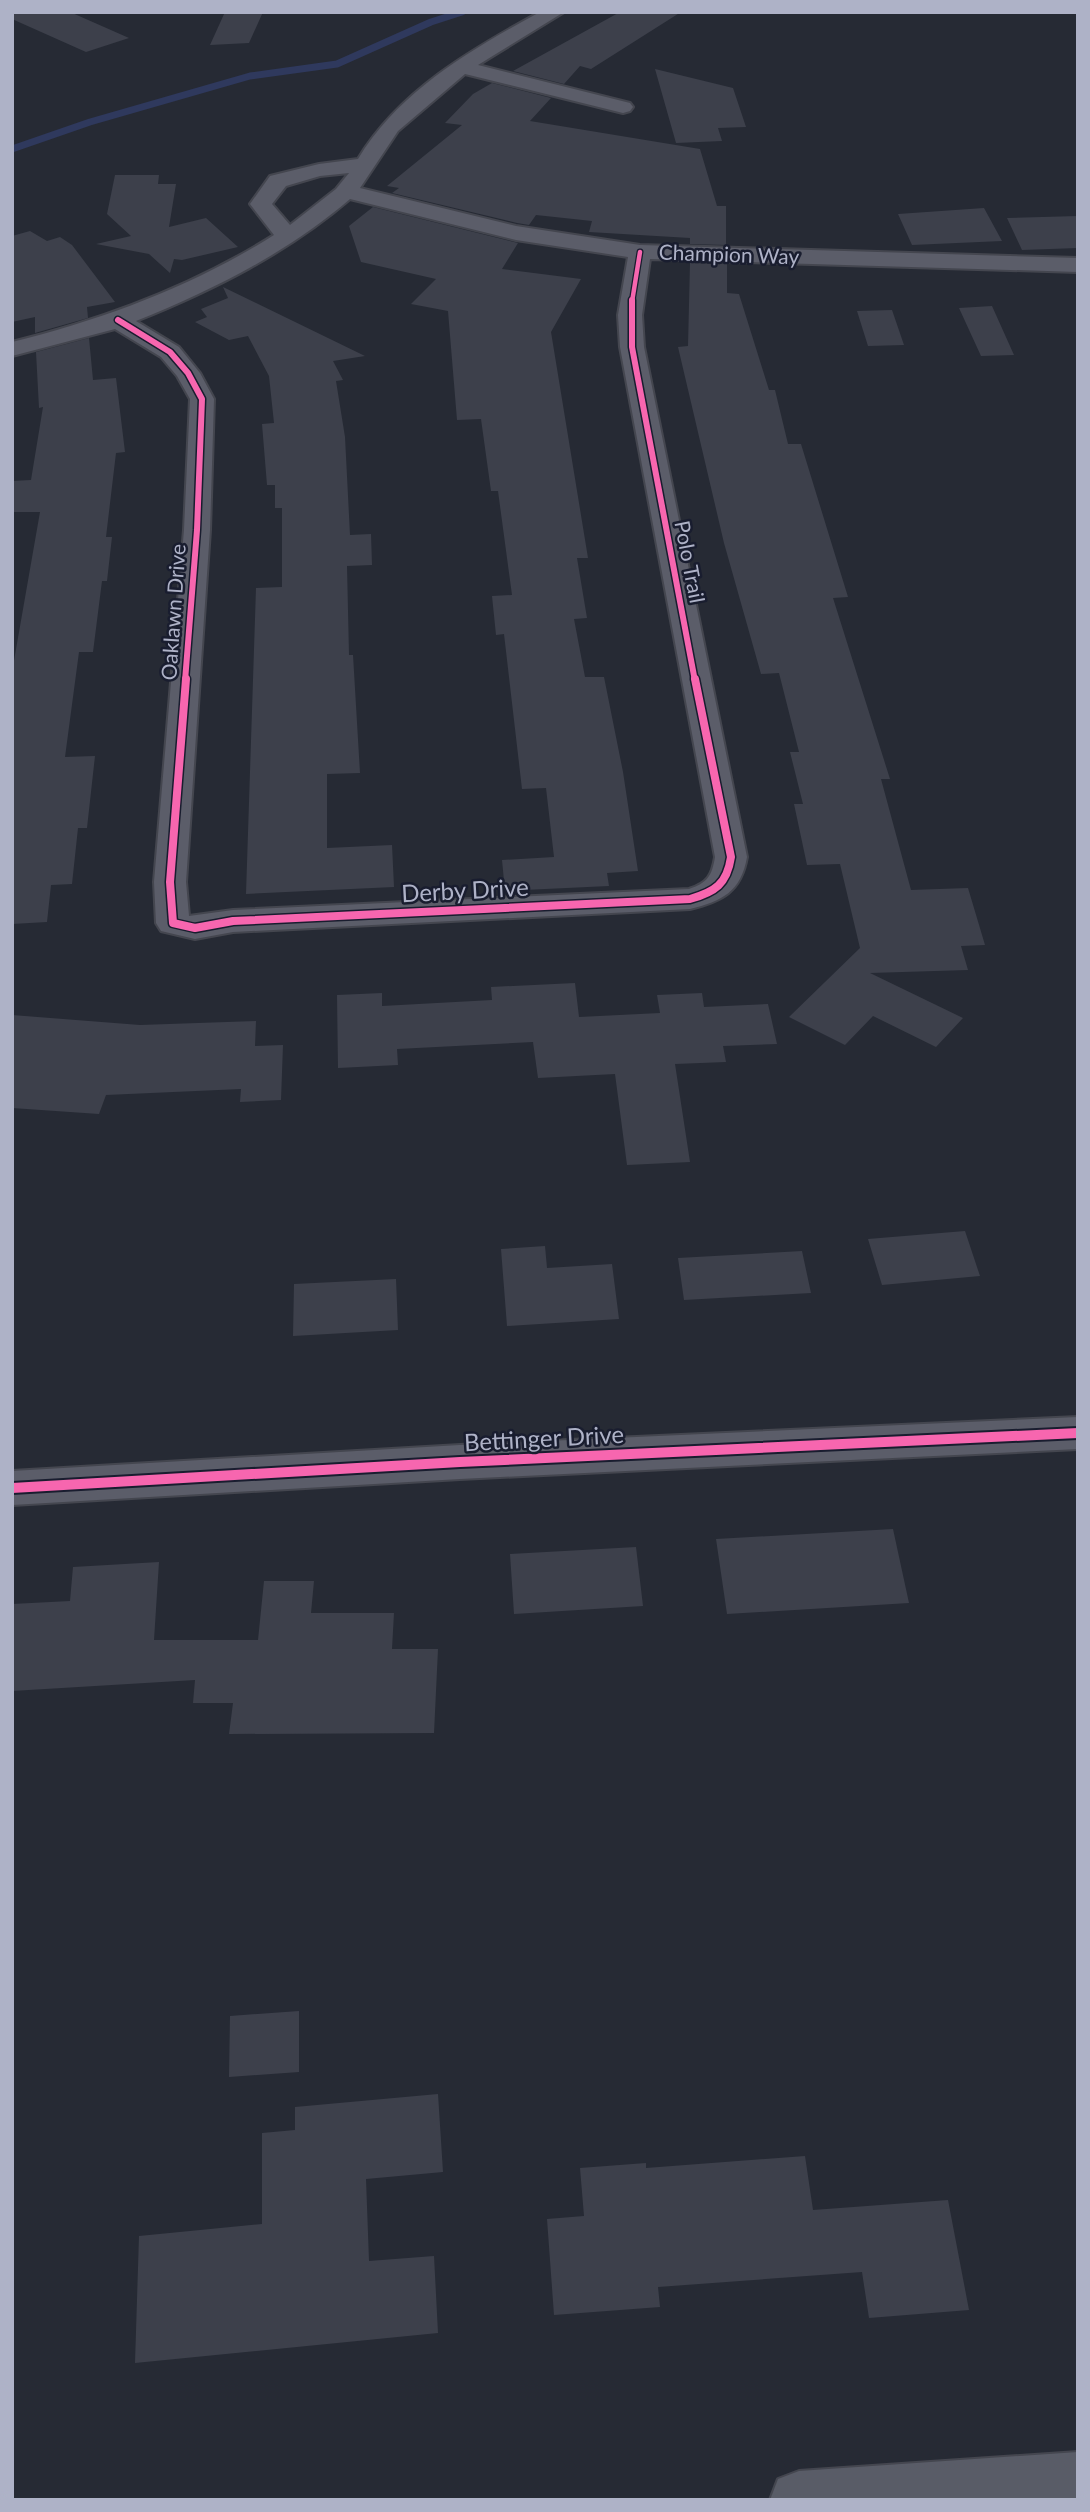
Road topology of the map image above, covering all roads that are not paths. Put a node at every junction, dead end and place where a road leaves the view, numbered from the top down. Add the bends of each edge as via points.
1 (555, 12) edge
2 (464, 68) junction
3 (623, 107) dead end
4 (365, 165) junction
5 (345, 191) junction
6 (287, 236) junction
7 (640, 252) junction
8 (1078, 265) edge
9 (118, 320) junction
10 (12, 349) edge
11 (729, 876) joint
12 (195, 928) joint
13 (1078, 1433) edge
14 (12, 1488) edge
15 (1078, 2481) edge
16 (799, 2500) edge

1 - 2 street
2 - 3 street
2 - 4 street via 390,128
4 - 5 street
4 - 6 street via 278,181 261,204
5 - 6 street
5 - 7 street, Champion Way via 516,233
6 - 9 street via 207,280
7 - 8 street, Champion Way
7 - 11 street, Polo Trail via 630,315 632,347 731,857
9 - 10 street
9 - 12 street, Oaklawn Drive via 170,352 202,399 197,530 170,882 173,923
11 - 12 street, Derby Drive via 716,892 690,899 233,921
13 - 14 street, Bettinger Drive
15 - 16 street

